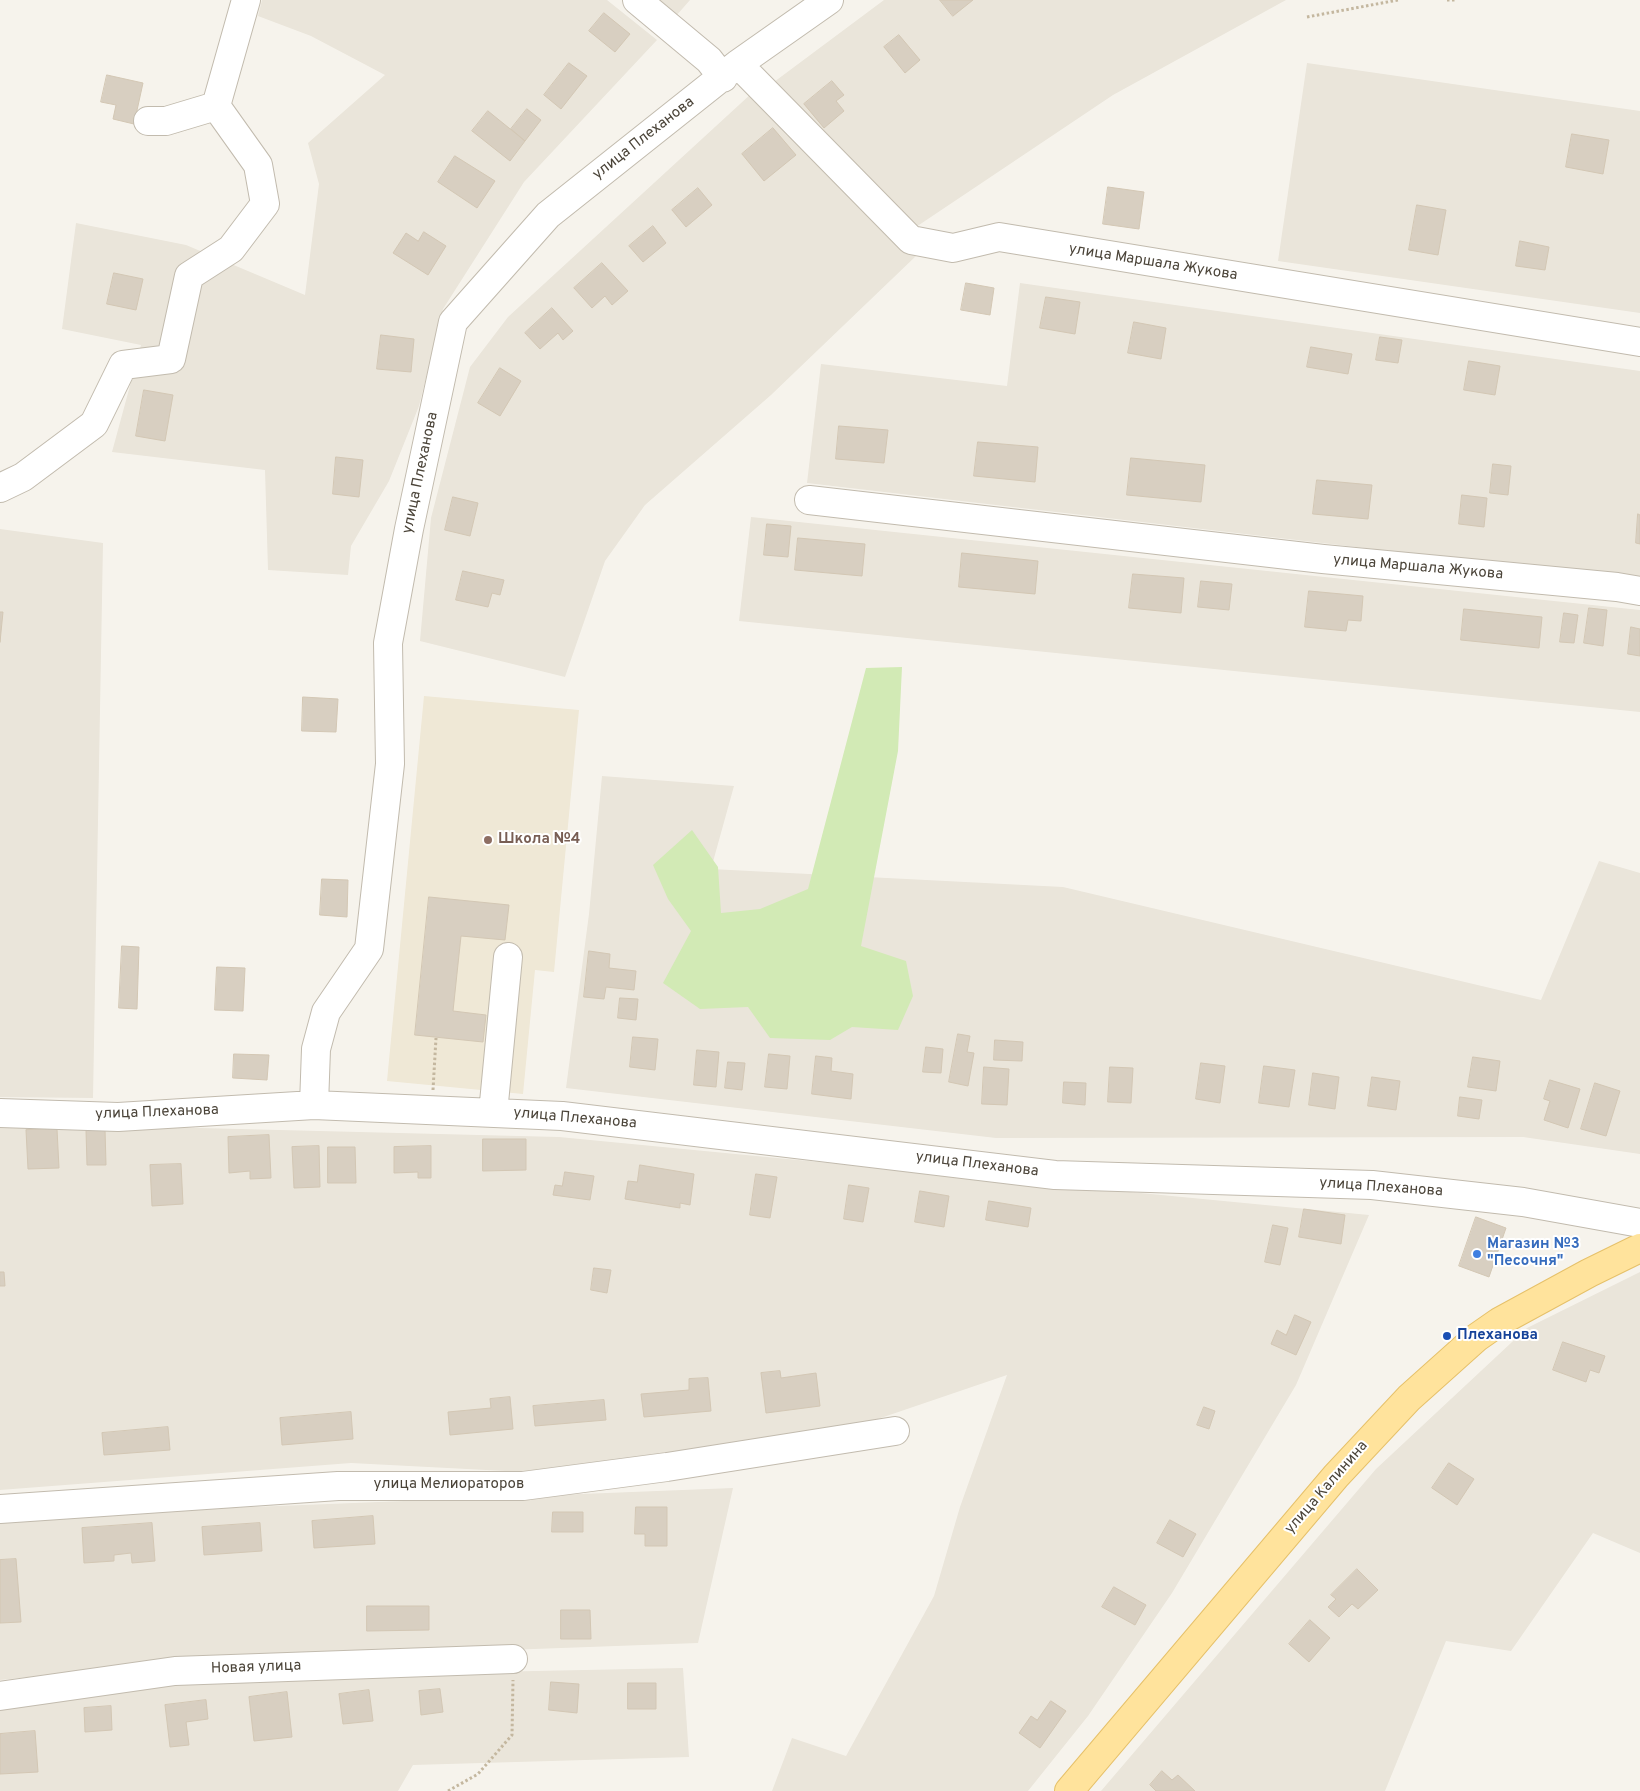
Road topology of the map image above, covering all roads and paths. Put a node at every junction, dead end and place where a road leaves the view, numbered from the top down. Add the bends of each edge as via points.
1 (246, 0) edge
2 (637, 0) edge
3 (829, 0) edge
4 (1398, 0) edge
5 (1448, 0) edge
6 (1456, 0) edge
7 (1308, 17) dead end
8 (730, 71) junction
9 (216, 106) junction
10 (148, 121) dead end
11 (1640, 342) edge
12 (0, 488) edge
13 (809, 500) dead end
14 (1640, 591) edge
15 (508, 957) dead end
16 (436, 1038) dead end
17 (314, 1105) junction
18 (432, 1112) junction
19 (493, 1113) junction
20 (0, 1114) edge
21 (1640, 1223) edge
22 (1640, 1248) edge
23 (895, 1431) dead end
24 (0, 1509) edge
25 (513, 1660) joint
26 (0, 1696) edge
27 (448, 1791) edge
28 (1069, 1791) edge

1 - 9 street
2 - 8 street, улица Маршала Жукова via 709,60
3 - 8 street, улица Плеханова
4 - 7 path
5 - 6 path
8 - 11 street, улица Маршала Жукова via 911,240 953,248 1000,237
8 - 17 street, улица Плеханова via 548,215 452,322 388,643 390,764 369,949 326,1012 316,1049
9 - 10 street via 166,121
9 - 12 street via 258,165 265,204 231,249 189,276 171,359 123,365 94,424 23,477
13 - 14 street, улица Маршала Жукова via 1323,559
15 - 19 street
16 - 18 path
17 - 18 street, улица Плеханова
17 - 20 street, улица Плеханова via 118,1118
18 - 19 street, улица Плеханова
19 - 21 street, улица Плеханова via 562,1116 1055,1175 1372,1185 1523,1202
22 - 28 main road, улица Калинина via 1499,1322 1476,1338 1409,1398 1336,1476
23 - 24 street, улица Мелиораторов via 523,1486 338,1486
25 - 26 street, Новая улица via 175,1671
25 - 27 path via 512,1735 478,1774

